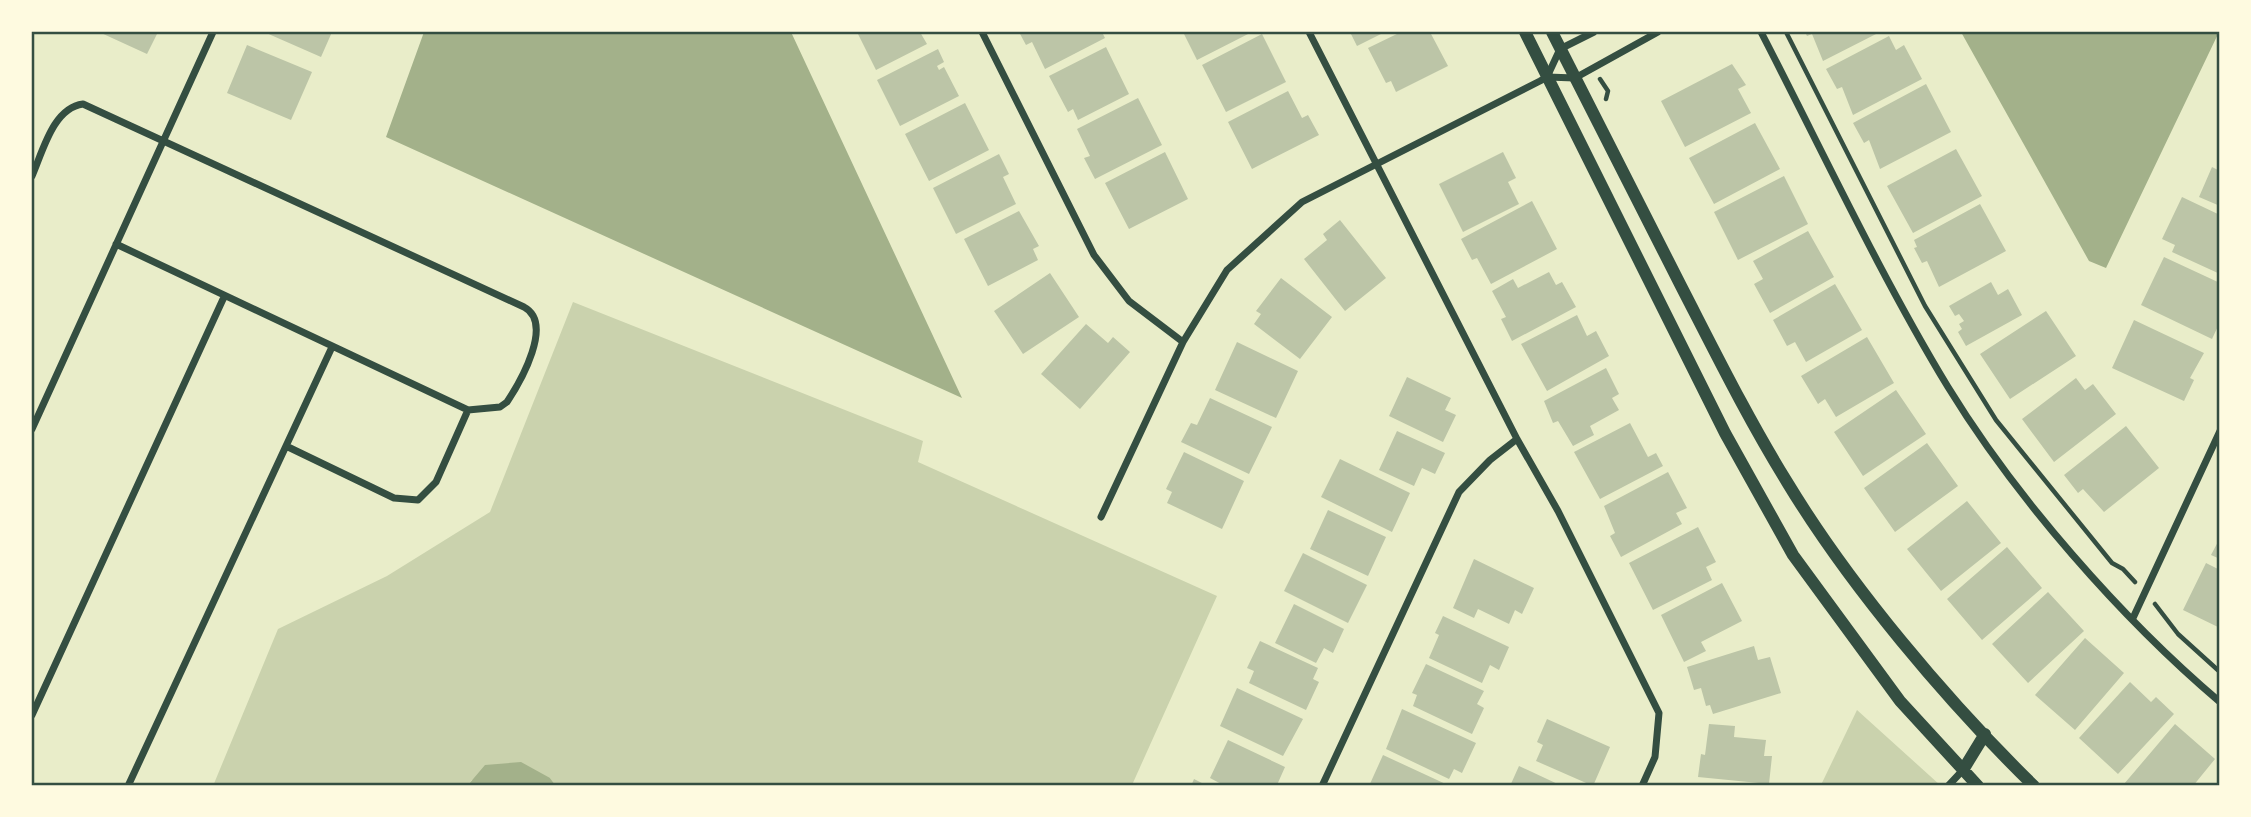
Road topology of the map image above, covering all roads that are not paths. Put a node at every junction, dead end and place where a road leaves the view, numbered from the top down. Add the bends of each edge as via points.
1 (213, 32) edge
2 (982, 32) edge
3 (1309, 32) edge
4 (1525, 32) edge
5 (1552, 32) edge
6 (1594, 32) edge
7 (1658, 32) edge
8 (1761, 32) edge
9 (1560, 49) junction
10 (1547, 77) junction
11 (1575, 78) junction
12 (164, 139) junction
13 (1377, 162) junction
14 (32, 176) edge
15 (116, 244) junction
16 (224, 298) junction
17 (1183, 342) junction
18 (332, 347) junction
19 (468, 410) junction
20 (32, 429) edge
21 (2220, 431) edge
22 (1517, 439) junction
23 (286, 446) junction
24 (1101, 517) dead end
25 (2133, 618) junction
26 (2220, 702) edge
27 (32, 715) edge
28 (1985, 734) junction
29 (1963, 770) junction
30 (128, 786) edge
31 (1322, 786) edge
32 (1642, 786) edge
33 (1948, 786) edge
34 (1978, 786) edge
35 (2034, 786) edge

1 - 12 street
2 - 17 street via 1094,255 1129,301
3 - 13 street
4 - 10 street
5 - 9 street
6 - 9 street
7 - 11 street
8 - 25 street via 1949,388 2037,509
9 - 10 street
9 - 11 street
10 - 11 street
10 - 13 street
10 - 29 street via 1725,433 1793,555 1866,658
11 - 28 street via 1787,483 1870,598
12 - 14 street via 93,107 74,105 59,117
12 - 15 street
12 - 19 street via 533,312 537,335 511,396 500,407
13 - 17 street via 1302,202 1260,238 1227,270
13 - 22 street
15 - 16 street
15 - 20 street
16 - 18 street
16 - 27 street
17 - 24 street
18 - 19 street
18 - 23 street
19 - 23 street via 436,482 418,500 394,498
21 - 25 street
22 - 31 street via 1460,492
22 - 32 street via 1659,713 1655,757
23 - 30 street
25 - 26 street
28 - 29 street
28 - 35 street
29 - 33 street
29 - 34 street

